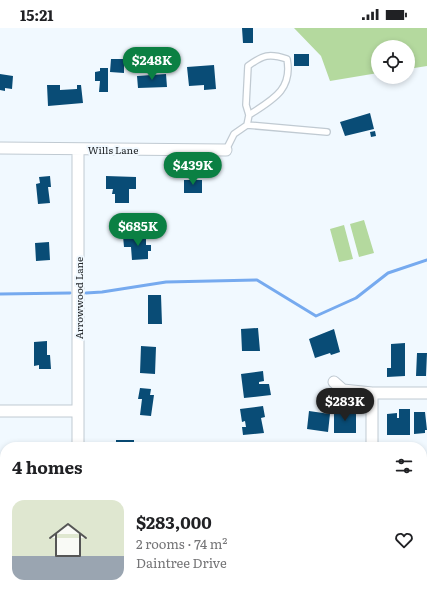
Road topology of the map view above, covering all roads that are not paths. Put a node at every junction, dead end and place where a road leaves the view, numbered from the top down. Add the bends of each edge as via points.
1 (249, 115) junction
2 (247, 125) junction
3 (327, 132) dead end
4 (0, 148) edge
5 (78, 149) junction
6 (226, 150) joint
7 (334, 382) dead end
8 (372, 393) junction
9 (427, 393) edge
10 (0, 411) edge
11 (78, 411) junction
12 (78, 442) edge
13 (372, 442) edge

1 - 1 lane via 284,89 288,78 287,59 262,56 248,66 246,105
1 - 2 lane
2 - 3 lane
2 - 6 lane via 234,134
4 - 5 street, Wills Lane
5 - 6 street, Wills Lane
5 - 11 street, Arrowwood Lane
7 - 8 street via 343,390
8 - 9 street
8 - 13 street
10 - 11 street
11 - 12 street, Arrowwood Lane

